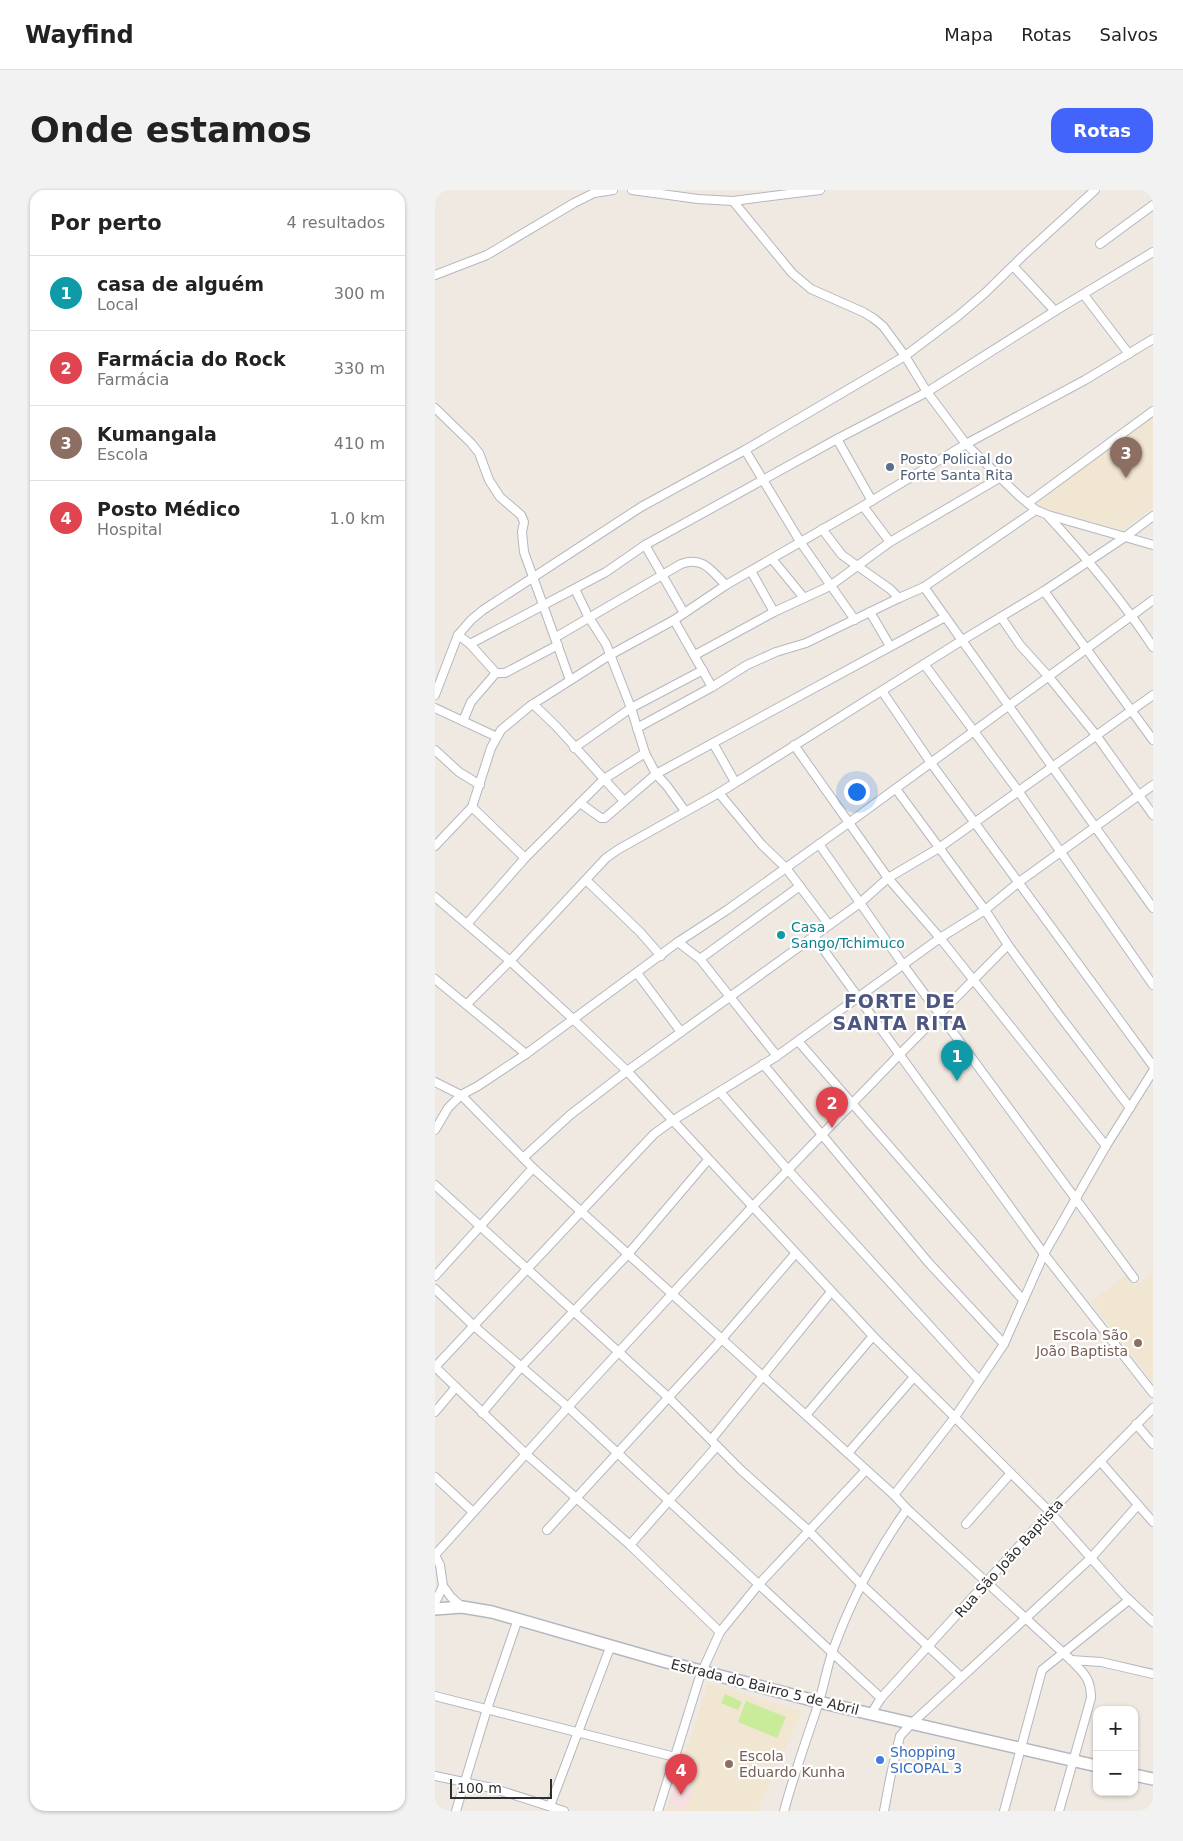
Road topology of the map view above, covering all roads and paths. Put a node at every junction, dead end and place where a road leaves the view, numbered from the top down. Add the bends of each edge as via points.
1 (613, 190) edge
2 (632, 190) edge
3 (820, 190) edge
4 (1095, 190) edge
5 (733, 201) junction
6 (1153, 205) edge
7 (1100, 244) dead end
8 (1153, 252) edge
9 (1013, 266) junction
10 (435, 275) edge
11 (1084, 295) junction
12 (1055, 311) junction
13 (1153, 339) edge
14 (1129, 354) junction
15 (905, 356) junction
16 (927, 392) junction
17 (435, 408) edge
18 (1153, 411) edge
19 (837, 439) junction
20 (966, 444) junction
21 (745, 450) junction
22 (1001, 477) junction
23 (763, 480) junction
24 (872, 501) junction
25 (1028, 503) junction
26 (863, 506) junction
27 (1036, 510) junction
28 (1048, 515) junction
29 (1153, 516) edge
30 (822, 529) junction
31 (1125, 537) junction
32 (890, 542) junction
33 (801, 543) junction
34 (645, 545) junction
35 (1153, 545) edge
36 (772, 559) junction
37 (1089, 561) junction
38 (857, 566) junction
39 (751, 571) junction
40 (663, 575) junction
41 (533, 577) junction
42 (726, 585) junction
43 (830, 586) junction
44 (924, 587) junction
45 (575, 589) junction
46 (1044, 591) junction
47 (804, 598) junction
48 (899, 598) junction
49 (1153, 600) edge
50 (543, 606) junction
51 (774, 612) junction
52 (870, 612) junction
53 (684, 613) junction
54 (1132, 615) junction
55 (588, 616) junction
56 (945, 617) junction
57 (1001, 617) junction
58 (674, 620) junction
59 (855, 620) junction
60 (458, 634) junction
61 (961, 640) junction
62 (557, 641) junction
63 (470, 644) junction
64 (890, 646) junction
65 (1153, 647) edge
66 (1087, 649) junction
67 (610, 655) junction
68 (695, 655) junction
69 (924, 664) junction
70 (703, 670) junction
71 (496, 673) junction
72 (1049, 676) junction
73 (570, 680) junction
74 (712, 687) junction
75 (882, 691) junction
76 (435, 695) edge
77 (1153, 695) edge
78 (533, 704) junction
79 (1008, 707) junction
80 (435, 708) edge
81 (631, 708) junction
82 (1131, 710) junction
83 (463, 720) junction
84 (637, 728) junction
85 (975, 731) junction
86 (1096, 736) junction
87 (497, 737) junction
88 (1153, 740) edge
89 (713, 744) junction
90 (794, 745) junction
91 (574, 748) junction
92 (435, 750) edge
93 (645, 753) junction
94 (931, 763) junction
95 (1052, 768) junction
96 (656, 774) junction
97 (604, 779) junction
98 (735, 782) junction
99 (480, 785) junction
100 (1153, 785) edge
101 (896, 789) junction
102 (1019, 792) junction
103 (719, 793) junction
104 (1139, 795) junction
105 (624, 801) junction
106 (580, 803) junction
107 (472, 807) junction
108 (685, 811) junction
109 (1153, 815) edge
110 (850, 822) junction
111 (975, 823) junction
112 (1095, 827) junction
113 (819, 844) junction
114 (435, 846) edge
115 (939, 848) junction
116 (1061, 852) junction
117 (525, 858) junction
118 (786, 868) junction
119 (889, 878) junction
120 (586, 880) junction
121 (1019, 882) junction
122 (800, 886) junction
123 (435, 897) edge
124 (860, 903) junction
125 (1153, 908) edge
126 (985, 910) junction
127 (467, 924) junction
128 (829, 925) junction
129 (813, 935) junction
130 (941, 938) junction
131 (678, 942) junction
132 (1008, 946) junction
133 (661, 956) junction
134 (700, 959) junction
135 (510, 961) junction
136 (904, 966) junction
137 (637, 973) junction
138 (435, 979) edge
139 (973, 981) junction
140 (1153, 985) edge
141 (731, 996) junction
142 (858, 998) junction
143 (467, 1004) junction
144 (940, 1013) junction
145 (573, 1019) junction
146 (681, 1032) junction
147 (798, 1041) junction
148 (526, 1054) junction
149 (899, 1055) junction
150 (777, 1056) junction
151 (763, 1064) junction
152 (1153, 1066) edge
153 (627, 1071) junction
154 (1153, 1071) edge
155 (435, 1082) edge
156 (720, 1092) junction
157 (461, 1095) junction
158 (853, 1103) junction
159 (1130, 1108) junction
160 (672, 1121) junction
161 (435, 1130) edge
162 (822, 1134) junction
163 (1106, 1146) junction
164 (523, 1158) junction
165 (708, 1160) junction
166 (533, 1168) junction
167 (788, 1170) junction
168 (435, 1185) edge
169 (1075, 1199) junction
170 (753, 1206) junction
171 (581, 1211) junction
172 (481, 1226) junction
173 (629, 1253) junction
174 (795, 1254) junction
175 (1044, 1254) junction
176 (527, 1269) junction
177 (435, 1276) edge
178 (1134, 1278) dead end
179 (435, 1289) edge
180 (831, 1292) junction
181 (673, 1294) junction
182 (1023, 1300) junction
183 (573, 1312) junction
184 (474, 1326) junction
185 (873, 1336) junction
186 (721, 1340) junction
187 (1004, 1344) junction
188 (619, 1352) junction
189 (521, 1367) junction
190 (762, 1376) junction
191 (914, 1376) junction
192 (979, 1380) junction
193 (456, 1388) junction
194 (1153, 1393) edge
195 (668, 1397) junction
196 (568, 1408) junction
197 (1153, 1408) edge
198 (435, 1412) edge
199 (482, 1413) junction
200 (806, 1415) junction
201 (955, 1417) junction
202 (1136, 1424) junction
203 (711, 1440) junction
204 (1153, 1444) edge
205 (717, 1446) junction
206 (848, 1453) junction
207 (527, 1454) junction
208 (617, 1454) junction
209 (1100, 1461) junction
210 (866, 1470) junction
211 (1011, 1473) junction
212 (435, 1477) edge
213 (894, 1495) junction
214 (578, 1498) junction
215 (669, 1502) junction
216 (1138, 1505) junction
217 (907, 1509) junction
218 (473, 1512) junction
219 (1050, 1512) junction
220 (1153, 1522) edge
221 (966, 1524) dead end
222 (547, 1530) dead end
223 (808, 1530) junction
224 (630, 1544) junction
225 (435, 1555) edge
226 (1091, 1558) junction
227 (987, 1582) junction
228 (860, 1583) junction
229 (759, 1584) junction
230 (443, 1586) junction
231 (1129, 1600) junction
232 (435, 1603) edge
233 (462, 1608) junction
234 (435, 1609) edge
235 (518, 1619) junction
236 (1026, 1619) junction
237 (1153, 1622) edge
238 (720, 1632) junction
239 (611, 1645) junction
240 (929, 1646) junction
241 (832, 1653) junction
242 (1063, 1653) junction
243 (1071, 1660) junction
244 (1093, 1661) junction
245 (703, 1671) junction
246 (1153, 1674) edge
247 (961, 1677) junction
248 (1087, 1677) junction
249 (435, 1696) edge
250 (881, 1698) junction
251 (819, 1702) junction
252 (487, 1709) junction
253 (871, 1714) junction
254 (911, 1724) junction
255 (578, 1733) junction
256 (1022, 1748) junction
257 (675, 1758) junction
258 (1073, 1760) junction
259 (1093, 1765) edge
260 (435, 1776) edge
261 (1138, 1776) edge
262 (1153, 1779) edge
263 (464, 1781) junction
264 (550, 1806) junction
265 (456, 1811) edge
266 (564, 1811) edge
267 (658, 1811) edge
268 (784, 1811) edge
269 (884, 1811) edge
270 (1004, 1811) edge
271 (1059, 1811) edge

1 - 10 street via 574,203 487,255
2 - 5 street
3 - 5 street
4 - 9 street
5 - 15 street via 792,273 811,288 873,318
6 - 7 street
8 - 11 street
9 - 12 street
9 - 15 street via 958,316
11 - 12 street
11 - 14 street
12 - 16 street
13 - 14 street
14 - 20 street
15 - 16 street
15 - 21 street
16 - 19 street
16 - 20 street
17 - 41 street via 471,443 479,453 493,486 521,515 524,552
18 - 25 street
19 - 23 street
19 - 24 street
20 - 22 street
20 - 24 street
21 - 23 street
21 - 41 street via 641,507
22 - 25 street
22 - 32 street
23 - 33 street
23 - 34 street
24 - 26 street
25 - 27 street
26 - 30 street
26 - 32 street
27 - 28 street
27 - 44 street
28 - 31 street
28 - 37 street
29 - 31 street
30 - 33 street
30 - 38 street via 841,555
31 - 35 street
31 - 37 street
32 - 38 street
33 - 36 street
33 - 43 street
34 - 40 street
34 - 45 street
36 - 39 street
36 - 47 street
37 - 46 street
37 - 54 street
38 - 43 street
38 - 48 street
39 - 42 street
39 - 51 street
40 - 42 street via 681,564 696,561 705,564
40 - 53 street
40 - 55 street
41 - 50 street
41 - 60 street via 483,610
42 - 53 street
43 - 47 street
43 - 59 street
44 - 48 street
44 - 56 street
45 - 50 street
45 - 55 street
46 - 57 street
46 - 66 street
47 - 51 street
48 - 52 street
49 - 54 street
50 - 62 street
50 - 63 street
51 - 68 street
52 - 59 street
52 - 64 street
53 - 58 street
54 - 65 street
54 - 66 street
55 - 62 street
55 - 67 street
56 - 61 street
56 - 64 street
57 - 61 street
57 - 72 street via 1020,645
58 - 67 street
58 - 68 street
59 - 74 street via 806,643 763,657
60 - 63 street
60 - 76 street
61 - 69 street
61 - 79 street
62 - 71 street via 505,674
62 - 73 street
63 - 71 street
64 - 89 street
66 - 72 street
66 - 82 street
67 - 73 street
67 - 81 street
68 - 70 street
69 - 75 street
69 - 85 street
70 - 74 street
70 - 81 street
71 - 83 street via 471,702
72 - 79 street
72 - 86 street
73 - 78 street
74 - 84 street
75 - 90 street
75 - 94 street
77 - 82 street
78 - 87 street
78 - 91 street
79 - 85 street
79 - 95 street
80 - 83 street
81 - 84 street
81 - 91 street
82 - 86 street
82 - 88 street
83 - 87 street
84 - 93 street
85 - 94 street
85 - 102 street
86 - 95 street
86 - 104 street
87 - 99 street
89 - 96 street
89 - 98 street
90 - 98 street
90 - 110 street
91 - 97 street
92 - 99 street via 459,772
93 - 96 street
93 - 97 street
94 - 101 street
94 - 111 street
95 - 102 street
95 - 112 street
96 - 105 street
96 - 108 street
97 - 105 street
97 - 106 street
98 - 103 street
99 - 107 street
100 - 104 street
101 - 110 street
101 - 115 street
102 - 111 street
102 - 116 street
103 - 108 street
103 - 118 street via 762,845
104 - 109 street
104 - 112 street
105 - 106 street via 603,818
106 - 117 street
107 - 114 street
107 - 117 street
108 - 120 street via 606,858
110 - 113 street
110 - 119 street
111 - 115 street
111 - 121 street
112 - 116 street
112 - 125 street
113 - 118 street
113 - 124 street
115 - 119 street
115 - 126 street
116 - 121 street
116 - 140 street
117 - 127 street
118 - 122 street
118 - 131 street
119 - 124 street
119 - 130 street
120 - 133 street
120 - 135 street
121 - 126 street
121 - 152 street
122 - 128 street
122 - 134 street
123 - 127 street
124 - 128 street
124 - 136 street
126 - 130 street
126 - 132 street
127 - 135 street
128 - 129 street
129 - 141 street
129 - 142 street
130 - 136 street
130 - 139 street
131 - 133 street
131 - 134 street
132 - 139 street
132 - 159 street
133 - 137 street
134 - 141 street
135 - 143 street
135 - 145 street
136 - 142 street
136 - 144 street
137 - 145 street
137 - 146 street
138 - 143 street
139 - 144 street
139 - 163 street
141 - 146 street
141 - 150 street
142 - 147 street
142 - 149 street
143 - 148 street
144 - 149 street
144 - 169 street
145 - 148 street
145 - 153 street
146 - 153 street
147 - 150 street
147 - 158 street
148 - 157 street
149 - 158 street
149 - 175 street
150 - 151 street
151 - 156 street
151 - 162 street
153 - 160 street
153 - 164 street
154 - 159 street
155 - 157 street
156 - 160 street
156 - 167 street
157 - 161 street via 448,1108
157 - 164 street
158 - 162 street
158 - 182 street
159 - 163 street
160 - 165 street
160 - 171 street via 638,1149
162 - 167 street
162 - 187 street via 928,1262
163 - 169 street
164 - 166 street
165 - 170 street
165 - 173 street
166 - 171 street
166 - 172 street
167 - 170 street
167 - 192 street
168 - 172 street
169 - 175 street
169 - 178 street
170 - 174 street
170 - 181 street
171 - 173 street
171 - 176 street
172 - 176 street
172 - 177 street
173 - 181 street
173 - 183 street
174 - 180 street
174 - 186 street
175 - 182 street
175 - 194 street
176 - 183 street
176 - 184 street
179 - 184 street
180 - 185 street
180 - 190 street
181 - 186 street
181 - 188 street
182 - 187 street
183 - 188 street
183 - 189 street
184 - 189 street
184 - 193 street via 435,1367
185 - 191 street
185 - 200 street
186 - 190 street
186 - 195 street
187 - 192 street
188 - 195 street
188 - 196 street
189 - 196 street
189 - 199 street
190 - 200 street
190 - 203 street
191 - 201 street
191 - 206 street
192 - 201 street
193 - 198 street
193 - 199 street
195 - 203 street
195 - 208 street
196 - 207 street
196 - 208 street
197 - 202 street, Rua São João Baptista
199 - 207 street
200 - 206 street
201 - 211 street
201 - 213 street
202 - 204 street
202 - 209 street, Rua São João Baptista
203 - 205 street
205 - 215 street
205 - 223 street
206 - 210 street
207 - 214 street
207 - 218 street
208 - 214 street
208 - 215 street
209 - 216 street
209 - 219 street, Rua São João Baptista
210 - 213 street
210 - 223 street
211 - 219 street
211 - 221 street
212 - 218 street
213 - 217 street
214 - 222 street
214 - 224 street
215 - 224 street
215 - 229 street
216 - 220 street
216 - 226 street
217 - 227 street
217 - 228 street
218 - 225 street
219 - 226 street
219 - 227 street, Rua São João Baptista
223 - 228 street
223 - 229 street
224 - 238 street
225 - 230 street
226 - 231 street
226 - 236 street
227 - 236 street
227 - 240 street, Rua São João Baptista
228 - 240 street
228 - 241 street
229 - 238 street
229 - 241 street
230 - 232 street
230 - 233 street
231 - 237 street
231 - 242 street
233 - 234 street, Estrada do Bairro 5 de Abril
233 - 235 street, Estrada do Bairro 5 de Abril
235 - 239 street, Estrada do Bairro 5 de Abril
235 - 252 street
236 - 242 street
236 - 247 street
238 - 245 street
239 - 245 street, Estrada do Bairro 5 de Abril
239 - 255 street
240 - 247 street
240 - 250 street, Rua São João Baptista
241 - 250 street
241 - 251 street
242 - 243 street
242 - 256 street via 1041,1670
243 - 244 street
243 - 248 street
244 - 246 street
244 - 248 street
245 - 251 street, Estrada do Bairro 5 de Abril
245 - 257 street
247 - 254 street
248 - 258 street via 1091,1698
249 - 252 street
250 - 253 street, Rua São João Baptista
251 - 253 street, Estrada do Bairro 5 de Abril
251 - 268 street
252 - 255 street
252 - 263 street
253 - 254 street, Estrada do Bairro 5 de Abril
254 - 256 street, Estrada do Bairro 5 de Abril
254 - 269 street via 900,1736
255 - 257 street
255 - 264 street
256 - 258 street, Estrada do Bairro 5 de Abril
256 - 270 street
257 - 267 street
258 - 259 street, Estrada do Bairro 5 de Abril
258 - 271 street
260 - 263 street
261 - 262 street
263 - 264 street
263 - 265 street
264 - 266 street

